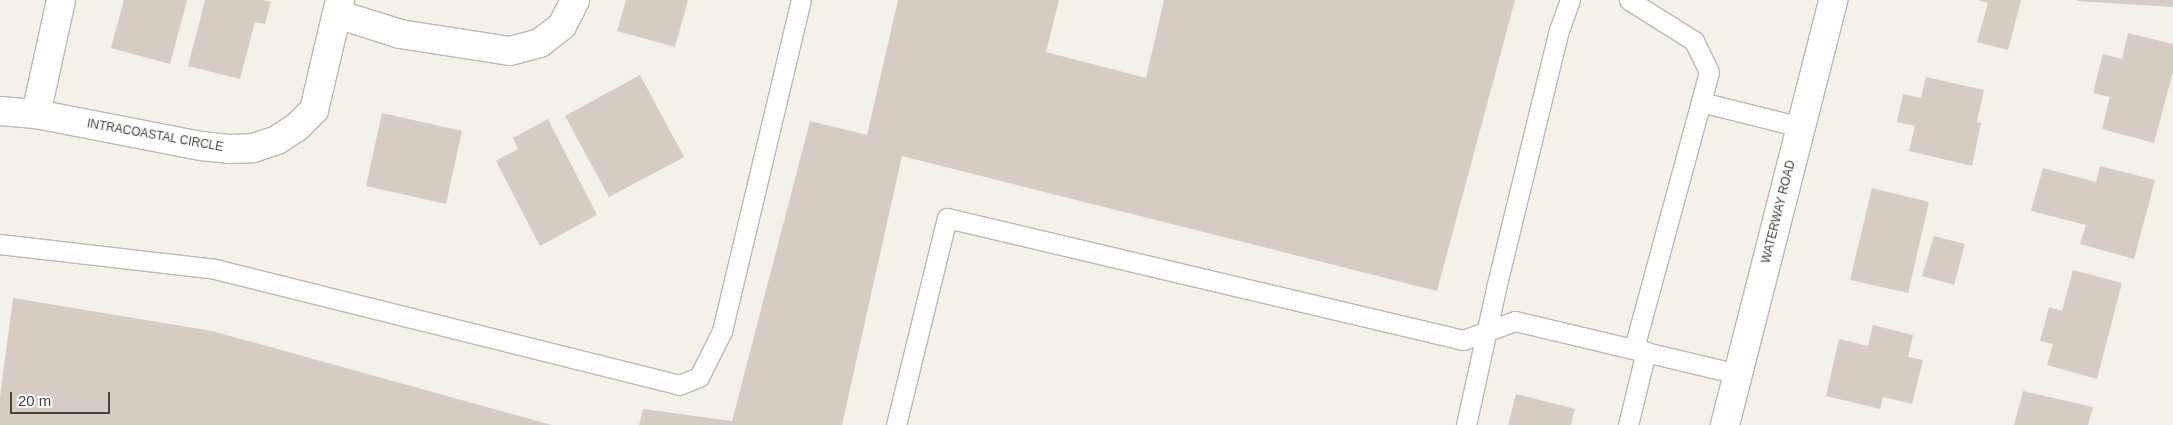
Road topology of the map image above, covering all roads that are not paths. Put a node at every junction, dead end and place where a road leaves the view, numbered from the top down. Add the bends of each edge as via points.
1 (61, 0) edge
2 (575, 0) edge
3 (801, 0) edge
4 (1570, 0) edge
5 (1629, 0) edge
6 (1834, 0) edge
7 (339, 7) edge
8 (1701, 102) junction
9 (0, 111) edge
10 (36, 114) junction
11 (1801, 127) junction
12 (0, 244) edge
13 (1488, 330) junction
14 (1640, 349) junction
15 (1738, 374) junction
16 (896, 425) edge
17 (1466, 425) edge
18 (1628, 425) edge
19 (1726, 425) edge

1 - 10 street
2 - 7 street, INTRACOASTAL CIRCLE via 562,26 540,43 510,51 400,34
3 - 12 lane via 722,331 698,376 679,385 215,269
4 - 13 lane via 1552,59
5 - 8 lane via 1694,41 1709,72
6 - 11 street, WATERWAY ROAD
7 - 10 street, INTRACOASTAL CIRCLE via 314,110 298,127 277,140 254,148 220,148
8 - 11 lane
8 - 14 lane
9 - 10 street, INTRACOASTAL CIRCLE
11 - 15 street, WATERWAY ROAD
13 - 14 lane via 1515,320
13 - 16 lane via 1463,340 948,218
13 - 17 lane
14 - 15 lane
14 - 18 lane
15 - 19 street, WATERWAY ROAD

